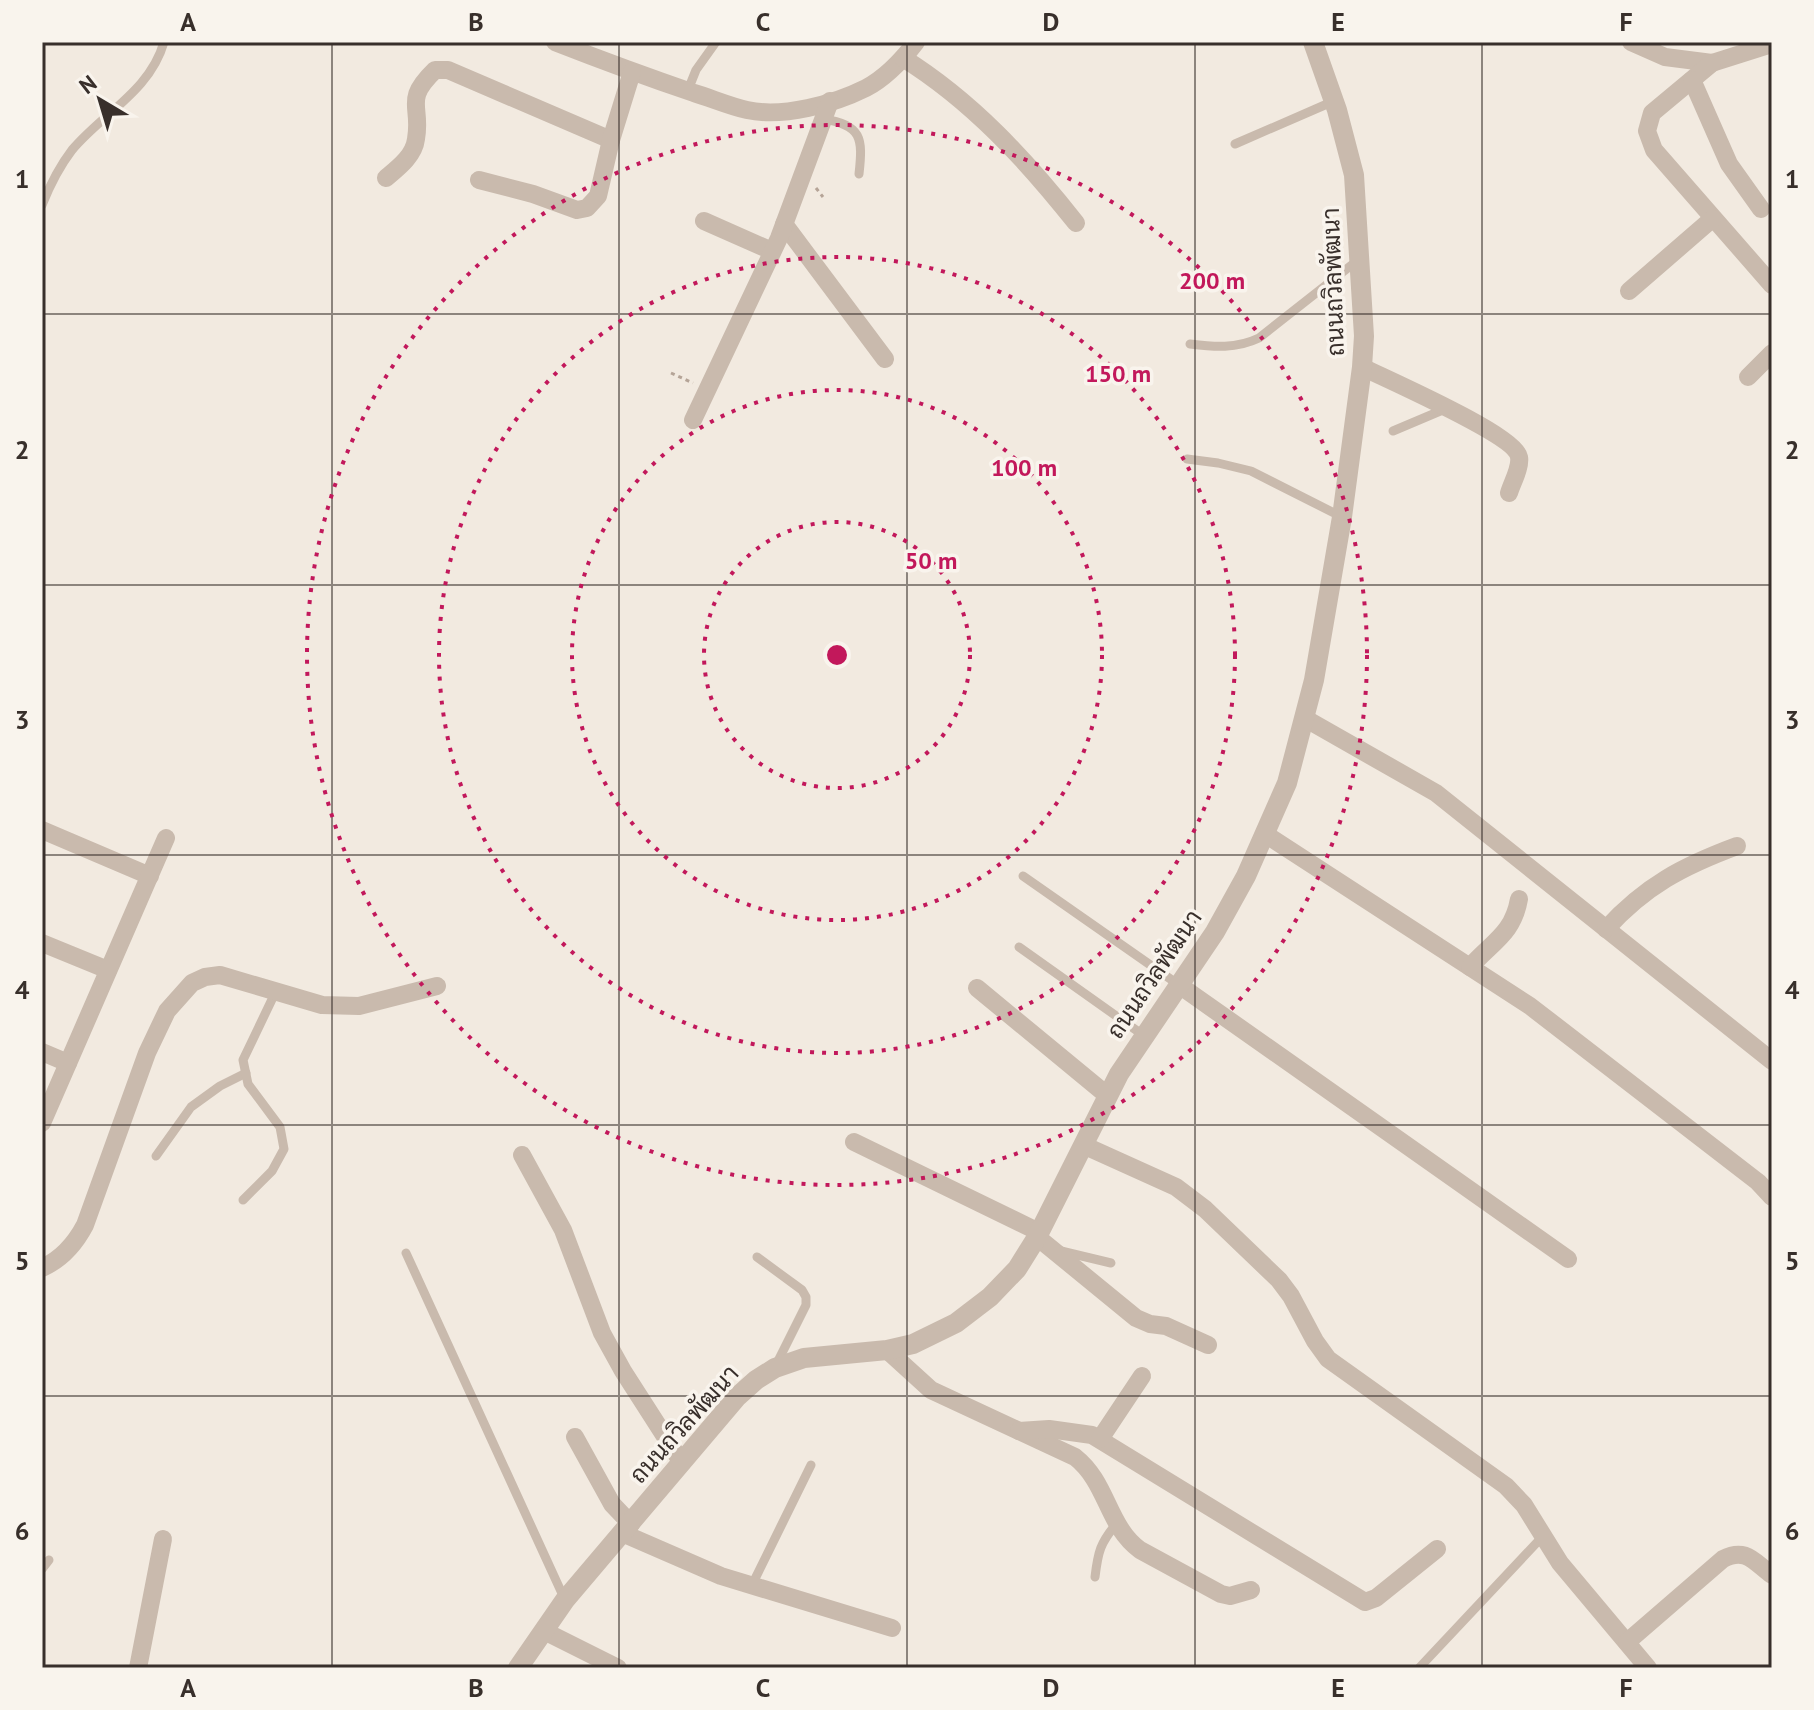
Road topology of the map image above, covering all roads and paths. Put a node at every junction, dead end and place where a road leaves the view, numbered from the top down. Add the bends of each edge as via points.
1 (164, 42) edge
2 (555, 42) edge
3 (716, 42) edge
4 (916, 42) edge
5 (1313, 42) edge
6 (1631, 42) edge
7 (1772, 44) edge
8 (1752, 45) edge
9 (903, 58) junction
10 (1712, 63) junction
11 (632, 72) junction
12 (1692, 80) junction
13 (688, 90) junction
14 (1334, 101) junction
15 (827, 110) junction
16 (611, 140) junction
17 (1235, 144) dead end
18 (859, 174) dead end
19 (386, 178) dead end
20 (479, 180) dead end
21 (42, 205) edge
22 (1761, 209) dead end
23 (1712, 219) junction
24 (704, 221) dead end
25 (1076, 223) dead end
26 (784, 224) junction
27 (772, 251) junction
28 (1361, 258) junction
29 (1772, 285) edge
30 (1629, 291) dead end
31 (1190, 344) dead end
32 (1772, 353) edge
33 (885, 359) dead end
34 (1362, 367) junction
35 (671, 373) dead end
36 (1748, 377) dead end
37 (707, 389) junction
38 (1446, 408) junction
39 (693, 420) dead end
40 (1393, 431) dead end
41 (1187, 459) dead end
42 (1509, 493) dead end
43 (1342, 517) junction
44 (1306, 719) junction
45 (42, 830) edge
46 (1265, 834) junction
47 (166, 838) dead end
48 (1737, 846) dead end
49 (150, 876) junction
50 (1023, 876) dead end
51 (1519, 899) dead end
52 (1606, 929) junction
53 (42, 943) edge
54 (1019, 947) dead end
55 (1470, 967) junction
56 (108, 970) junction
57 (1179, 985) junction
58 (437, 986) dead end
59 (977, 988) dead end
60 (276, 991) junction
61 (1143, 1035) junction
62 (42, 1052) edge
63 (1772, 1061) edge
64 (68, 1063) junction
65 (246, 1073) junction
66 (1108, 1096) junction
67 (44, 1113) edge
68 (854, 1142) dead end
69 (1083, 1145) junction
70 (522, 1155) dead end
71 (156, 1156) dead end
72 (1772, 1197) edge
73 (243, 1200) dead end
74 (1038, 1235) junction
75 (1054, 1249) junction
76 (406, 1253) dead end
77 (757, 1257) dead end
78 (1568, 1259) dead end
79 (1111, 1263) dead end
80 (42, 1268) edge
81 (1208, 1345) dead end
82 (887, 1350) junction
83 (775, 1368) junction
84 (1142, 1376) dead end
85 (1019, 1431) junction
86 (575, 1437) dead end
87 (1100, 1439) junction
88 (682, 1463) junction
89 (811, 1465) dead end
90 (1117, 1523) junction
91 (626, 1528) junction
92 (1543, 1536) junction
93 (163, 1539) dead end
94 (1437, 1549) dead end
95 (1772, 1575) edge
96 (1095, 1577) dead end
97 (752, 1585) junction
98 (1251, 1590) dead end
99 (565, 1600) junction
100 (892, 1628) dead end
101 (544, 1631) junction
102 (1627, 1642) junction
103 (138, 1668) edge
104 (518, 1668) edge
105 (618, 1668) edge
106 (1419, 1668) edge
107 (1648, 1668) edge

1 - 21 lane via 141,85 72,150
2 - 11 street
3 - 13 lane
4 - 9 street
5 - 14 street, ถนนถวิลพัฒนา
6 - 10 street via 1665,57
7 - 8 street
8 - 10 street
9 - 15 street via 868,87
9 - 25 street via 963,101 1031,167
10 - 12 street
11 - 13 street
11 - 16 street
12 - 22 street via 1729,164
12 - 23 street via 1652,113 1647,131 1654,150
13 - 15 street via 748,110
14 - 17 lane
14 - 28 street, ถนนถวิลพัฒนา via 1354,175
15 - 18 lane via 854,128 862,146
15 - 26 street
16 - 19 street via 448,70 435,70 417,91 411,154
16 - 20 street via 598,196 587,208
23 - 29 street
23 - 30 street
24 - 27 street
26 - 27 street
26 - 33 street
27 - 37 street
28 - 31 lane via 1259,338 1219,347
28 - 34 street, ถนนถวิลพัฒนา
32 - 36 street
34 - 38 street
34 - 43 street, ถนนถวิลพัฒนา
35 - 37 path
37 - 39 street
38 - 40 lane
38 - 42 street via 1500,437 1519,455
41 - 43 lane via 1251,471
43 - 44 street, ถนนถวิลพัฒนา
44 - 46 street, ถนนถวิลพัฒนา
44 - 52 street via 1436,793
45 - 49 street
46 - 55 street
46 - 57 street, ถนนถวิลพัฒนา via 1215,932
47 - 49 street
48 - 52 street via 1673,872
49 - 56 street
50 - 57 lane
51 - 55 street via 1509,930
52 - 63 street
53 - 56 street
54 - 61 lane
55 - 72 street via 1530,1006
56 - 64 street
57 - 61 street, ถนนถวิลพัฒนา
57 - 78 street
58 - 60 street via 359,1006 322,1005
59 - 66 street
60 - 65 lane via 243,1060
60 - 80 street via 220,975 205,977 181,993 147,1053 85,1225 70,1248
61 - 66 street, ถนนถวิลพัฒนา
62 - 64 street
64 - 67 street
65 - 71 lane via 191,1107
65 - 73 lane via 248,1084 280,1127 284,1149 272,1171
66 - 69 street, ถนนถวิลพัฒนา
68 - 74 street
69 - 74 street, ถนนถวิลพัฒนา
69 - 92 street via 1176,1187 1205,1209 1279,1280 1328,1359 1506,1486
70 - 88 street via 563,1230 602,1333
74 - 75 street
74 - 82 street, ถนนถวิลพัฒนา via 1017,1269 956,1323
75 - 79 lane
75 - 81 street via 1136,1318
76 - 99 lane
77 - 83 lane via 806,1297
82 - 83 street, ถนนถวิลพัฒนา via 804,1358
82 - 85 street via 931,1390
83 - 88 street, ถนนถวิลพัฒนา via 737,1397
84 - 87 street
85 - 87 street via 1072,1430
85 - 90 street via 1087,1467
86 - 91 street
87 - 94 street via 1365,1602
88 - 91 street, ถนนถวิลพัฒนา
89 - 97 lane
90 - 96 lane via 1098,1551
90 - 98 street via 1140,1550 1221,1594
91 - 97 street via 721,1576
91 - 99 street, ถนนถวิลพัฒนา
92 - 102 street
92 - 106 lane
93 - 103 street
95 - 102 street via 1744,1554 1734,1553
97 - 100 street
99 - 101 street, ถนนถวิลพัฒนา
101 - 104 street, ถนนถวิลพัฒนา
101 - 105 street
102 - 107 street

